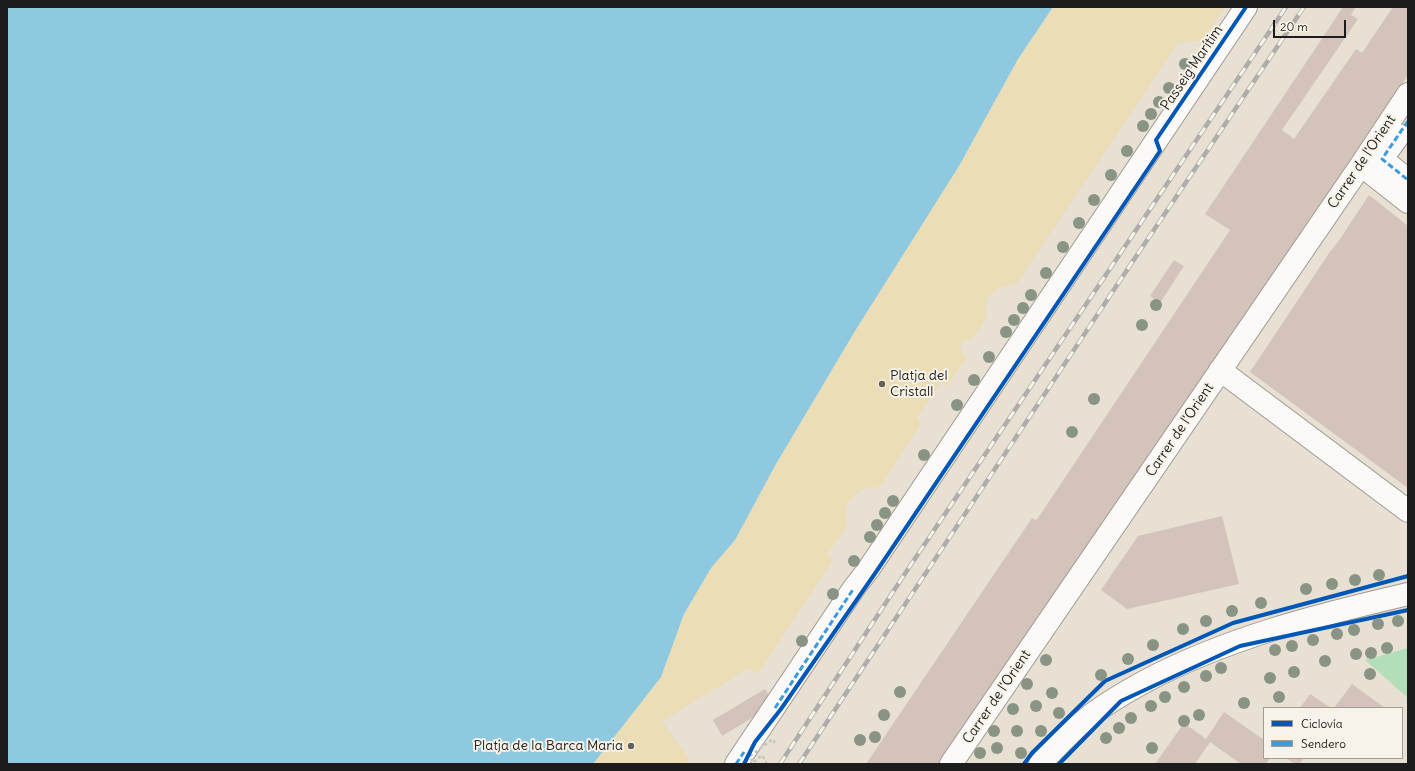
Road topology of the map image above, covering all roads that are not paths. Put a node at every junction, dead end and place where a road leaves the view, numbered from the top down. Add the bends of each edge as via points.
1 (1246, 7) edge
2 (1408, 94) edge
3 (1408, 121) edge
4 (1361, 165) junction
5 (1408, 180) edge
6 (1408, 202) edge
7 (1220, 370) junction
8 (1408, 511) edge
9 (1408, 594) edge
10 (744, 759) edge
11 (951, 764) edge
12 (1040, 764) edge

1 - 10 street, Passeig Marítim via 854,588
2 - 4 street, Carrer de l'Orient
3 - 5 street via 1382,160
4 - 6 street
4 - 7 street, Carrer de l'Orient
7 - 8 street
7 - 11 street, Carrer de l'Orient
9 - 12 street via 1344,608 1285,626 1174,666 1120,695 1085,720

